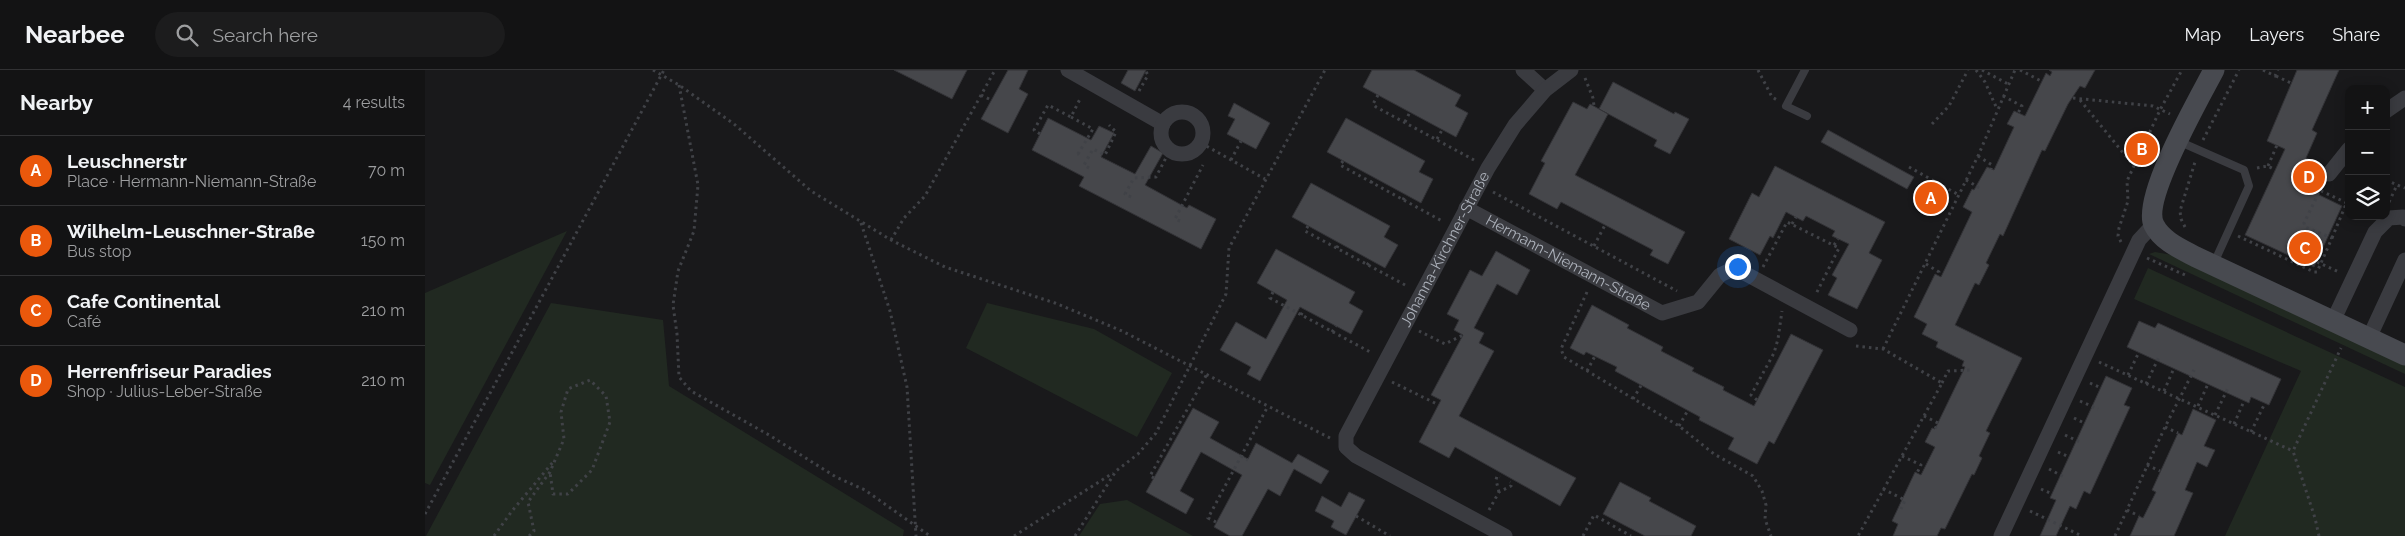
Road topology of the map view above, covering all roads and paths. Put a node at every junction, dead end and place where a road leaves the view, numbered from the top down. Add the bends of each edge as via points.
1 (653, 70) edge
2 (664, 70) edge
3 (995, 70) edge
4 (1068, 70) edge
5 (1145, 70) edge
6 (1325, 70) edge
7 (1523, 70) edge
8 (1571, 70) edge
9 (1582, 70) edge
10 (1758, 70) edge
11 (1805, 70) edge
12 (1969, 70) edge
13 (1976, 70) edge
14 (1982, 70) edge
15 (2015, 70) edge
16 (2020, 70) edge
17 (2182, 70) edge
18 (2214, 70) edge
19 (2239, 70) edge
20 (2263, 70) edge
21 (2278, 70) edge
22 (662, 75) junction
23 (2275, 76) junction
24 (2041, 81) dead end
25 (1089, 82) junction
26 (2291, 83) dead end
27 (2008, 84) junction
28 (679, 85) junction
29 (1545, 90) junction
30 (981, 95) junction
31 (1378, 95) dead end
32 (2003, 96) junction
33 (2073, 98) dead end
34 (2405, 98) edge
35 (991, 100) dead end
36 (2080, 100) junction
37 (1131, 106) junction
38 (1594, 106) dead end
39 (1786, 106) junction
40 (2390, 109) edge
41 (1997, 110) junction
42 (2160, 110) junction
43 (1410, 112) dead end
44 (2019, 113) dead end
45 (1807, 116) dead end
46 (1071, 117) junction
47 (1405, 122) junction
48 (1163, 124) junction
49 (1931, 124) dead end
50 (1109, 125) dead end
51 (1442, 130) dead end
52 (1040, 134) dead end
53 (1437, 139) junction
54 (1241, 141) dead end
55 (2178, 141) junction
56 (1201, 143) junction
57 (2277, 145) dead end
58 (1170, 150) junction
59 (2199, 150) junction
60 (1075, 152) dead end
61 (2345, 153) edge
62 (1978, 156) junction
63 (1231, 160) junction
64 (1343, 161) dead end
65 (1203, 165) dead end
66 (2133, 165) junction
67 (1909, 167) dead end
68 (1089, 168) dead end
69 (1488, 168) junction
70 (1991, 168) dead end
71 (2275, 170) dead end
72 (2329, 174) joint
73 (2309, 177) dead end
74 (1374, 178) dead end
75 (1265, 179) junction
76 (1966, 180) junction
77 (2390, 182) edge
78 (1371, 183) junction
79 (1479, 184) junction
80 (2306, 184) dead end
81 (2397, 185) junction
82 (2405, 188) edge
83 (2317, 189) junction
84 (1976, 191) dead end
85 (1406, 194) dead end
86 (1959, 195) junction
87 (1131, 197) dead end
88 (1403, 200) junction
89 (2390, 200) edge
90 (2345, 203) edge
91 (1466, 208) junction
92 (2311, 208) junction
93 (2345, 209) edge
94 (2315, 211) dead end
95 (1796, 217) dead end
96 (2405, 219) edge
97 (1180, 221) dead end
98 (861, 222) junction
99 (1792, 224) junction
100 (2153, 224) junction
101 (1605, 225) dead end
102 (1308, 226) dead end
103 (1455, 229) junction
104 (2228, 231) junction
105 (1775, 233) dead end
106 (2191, 233) dead end
107 (1780, 236) junction
108 (1837, 238) dead end
109 (2332, 238) junction
110 (891, 240) junction
111 (1339, 243) dead end
112 (1834, 245) junction
113 (1594, 246) junction
114 (1337, 248) junction
115 (2134, 251) junction
116 (1371, 260) dead end
117 (2405, 260) edge
118 (2204, 261) junction
119 (2317, 262) dead end
120 (1926, 264) junction
121 (2321, 264) junction
122 (1367, 265) junction
123 (1829, 268) junction
124 (1835, 271) dead end
125 (1938, 275) dead end
126 (1594, 277) junction
127 (2187, 277) dead end
128 (1756, 280) junction
129 (1273, 292) dead end
130 (1421, 294) junction
131 (1698, 302) junction
132 (1809, 308) junction
133 (1304, 309) dead end
134 (1783, 309) dead end
135 (1301, 315) junction
136 (2333, 321) junction
137 (1405, 324) junction
138 (1335, 326) dead end
139 (1850, 330) dead end
140 (1332, 332) junction
141 (1463, 335) dead end
142 (2369, 338) junction
143 (2341, 348) dead end
144 (2139, 352) dead end
145 (1774, 353) junction
146 (2085, 355) junction
147 (2160, 355) dead end
148 (2405, 355) edge
149 (1595, 356) dead end
150 (1779, 356) dead end
151 (1386, 361) junction
152 (1190, 365) junction
153 (2174, 368) dead end
154 (1971, 370) dead end
155 (2194, 370) dead end
156 (1587, 371) junction
157 (1207, 374) junction
158 (1378, 375) junction
159 (2128, 375) junction
160 (1942, 383) junction
161 (1641, 384) dead end
162 (2146, 384) junction
163 (2208, 384) dead end
164 (2229, 386) dead end
165 (2163, 391) junction
166 (2179, 398) junction
167 (1633, 399) junction
168 (1757, 400) dead end
169 (2245, 401) dead end
170 (2265, 403) dead end
171 (1439, 405) dead end
172 (1268, 406) junction
173 (2197, 406) junction
174 (1687, 410) dead end
175 (2215, 415) junction
176 (1924, 416) junction
177 (2234, 424) junction
178 (1679, 426) junction
179 (2165, 426) junction
180 (1935, 429) dead end
181 (2251, 432) junction
182 (2177, 433) dead end
183 (1346, 447) junction
184 (2293, 451) junction
185 (1241, 456) junction
186 (1902, 456) junction
187 (555, 460) junction
188 (1248, 460) dead end
189 (2147, 465) junction
190 (1116, 471) junction
191 (2160, 471) dead end
192 (550, 472) junction
193 (1917, 473) dead end
194 (1500, 477) dead end
195 (1154, 478) dead end
196 (1510, 482) dead end
197 (1883, 489) junction
198 (2015, 504) junction
199 (1901, 509) dead end
200 (2127, 510) junction
201 (425, 514) edge
202 (1356, 516) dead end
203 (2139, 516) dead end
204 (1216, 522) dead end
205 (1626, 526) dead end
206 (917, 528) junction
207 (1623, 532) junction
208 (494, 536) edge
209 (529, 536) edge
210 (916, 536) edge
211 (931, 536) edge
212 (1015, 536) edge
213 (1075, 536) edge
214 (1390, 536) edge
215 (1505, 536) edge
216 (1583, 536) edge
217 (1631, 536) edge
218 (1771, 536) edge
219 (1858, 536) edge
220 (2001, 536) edge
221 (2082, 536) edge
222 (2115, 536) edge
223 (2319, 536) edge

1 - 22 path
2 - 22 path
3 - 30 path
4 - 25 street
5 - 37 path via 1148,75
6 - 75 path
7 - 29 street
8 - 29 street, Johanna-Kirchner-Straße
9 - 38 path
10 - 39 path via 1773,97
11 - 39 lane
12 - 49 path via 1949,106
13 - 41 path
14 - 27 path
15 - 27 path
16 - 24 path
17 - 42 path
18 - 55 street
19 - 59 path
20 - 23 path
21 - 23 path
22 - 28 path
22 - 201 path
23 - 26 path
25 - 37 street
25 - 46 path
27 - 32 path
28 - 98 path via 734,124 811,191
28 - 206 path via 698,185 694,231 678,271 673,305 679,377 691,391 836,477 865,490
29 - 69 street, Johanna-Kirchner-Straße via 1515,124
30 - 35 path
30 - 110 path via 925,196 904,218
31 - 47 path via 1373,104 1376,107
32 - 41 path
32 - 44 path via 2022,106
33 - 36 path
34 - 40 street
36 - 42 path via 2153,106
36 - 66 path
37 - 48 street
39 - 45 lane
41 - 62 path
42 - 66 path
43 - 47 path
46 - 52 path via 1048,105 1034,130
46 - 60 path via 1093,128 1079,154
47 - 53 path
48 - 56 street via 1169,116 1189,113 1202,126
48 - 58 street via 1161,133
50 - 68 path via 1117,132 1105,155 1093,149 1084,166
51 - 53 path
53 - 69 path
54 - 63 path
55 - 59 lane
55 - 100 street via 2155,193 2151,210
56 - 58 street via 1191,152
56 - 63 path
57 - 71 path via 2268,166
58 - 87 path via 1156,177 1134,178 1125,194
59 - 104 lane via 2244,170 2249,186
59 - 106 path via 2179,211 2184,226
61 - 72 street
62 - 70 path via 1992,165
62 - 76 path
63 - 75 path
64 - 78 path via 1341,165
65 - 97 path via 1175,219
66 - 115 path via 2127,180 2128,201 2118,236
67 - 86 path
69 - 79 street, Johanna-Kirchner-Straße
72 - 83 path
73 - 80 path
74 - 78 path
75 - 152 path via 1229,248 1226,294
76 - 84 path via 1979,187
76 - 86 path
77 - 81 path
78 - 88 path
79 - 91 street, Johanna-Kirchner-Straße
79 - 113 path
81 - 82 path
81 - 89 path
83 - 90 path
83 - 92 path
85 - 88 path
86 - 120 path
88 - 103 path
91 - 103 street, Johanna-Kirchner-Straße
91 - 126 street, Hermann-Niemann-Straße
92 - 94 path
92 - 109 path via 2305,227
93 - 109 path
95 - 99 path
96 - 136 street via 2389,218 2375,232
98 - 110 path
98 - 206 path via 890,311 907,388
99 - 107 path via 1787,222
99 - 112 path
100 - 115 street
100 - 118 street via 2169,242
101 - 113 path
102 - 114 path via 1305,231
103 - 130 street, Johanna-Kirchner-Straße
104 - 118 lane
104 - 121 path via 2314,272
105 - 107 path
107 - 128 path
108 - 112 path
109 - 121 path
110 - 152 path via 945,267 1055,303 1122,331
111 - 114 path
112 - 123 path via 1839,248
113 - 131 path
114 - 122 path
115 - 146 street
116 - 122 path
117 - 142 street
118 - 127 path
118 - 136 street
119 - 121 path
120 - 125 path via 1939,272
120 - 160 path via 1883,349
122 - 130 path
123 - 124 path
123 - 132 path
126 - 131 street, Hermann-Niemann-Straße via 1662,313
126 - 156 path via 1561,349 1564,357
128 - 131 street via 1735,268 1720,275
128 - 132 street
129 - 135 path via 1270,298
130 - 137 street, Johanna-Kirchner-Straße
132 - 139 street
133 - 135 path
134 - 145 path
135 - 140 path
136 - 142 street
137 - 141 path via 1445,344
137 - 151 street, Johanna-Kirchner-Straße
138 - 140 path
140 - 151 path
142 - 148 street
143 - 184 path
144 - 159 path
145 - 150 path
145 - 168 path via 1751,395
146 - 159 path
146 - 198 street
147 - 162 path
149 - 156 path
151 - 158 street, Johanna-Kirchner-Straße
152 - 157 path
152 - 190 path via 1156,433 1138,454
153 - 165 path
154 - 160 path via 1949,371
155 - 166 path
156 - 167 path
157 - 172 path
157 - 195 path via 1182,424 1150,476
158 - 171 path
158 - 183 street, Johanna-Kirchner-Straße via 1346,436
159 - 162 path
160 - 176 path
161 - 167 path
162 - 165 path
163 - 173 path
164 - 175 path
165 - 166 path
166 - 173 path
166 - 179 path
167 - 178 path
169 - 177 path
170 - 181 path
172 - 183 path
172 - 185 path
173 - 175 path
174 - 178 path
175 - 177 path
176 - 180 path via 1938,423
176 - 186 path
177 - 181 path
178 - 218 path via 1714,454 1753,476 1762,491 1765,519
179 - 182 path
179 - 189 path
181 - 184 path
183 - 215 street via 1356,456
184 - 223 path
185 - 188 path
185 - 204 path via 1207,518
186 - 193 path via 1921,465
186 - 197 path
187 - 192 path
187 - 192 path via 564,439 561,412 568,389 590,380 606,396 610,422 592,470 568,494 553,494
187 - 208 path
189 - 191 path
189 - 200 path
190 - 212 path
190 - 213 path
192 - 209 path via 528,502 534,531
194 - 196 path via 1497,476 1496,480 1499,492 1511,486
197 - 199 path via 1905,500
197 - 219 path
198 - 220 street
198 - 221 path
200 - 203 path
200 - 222 path
202 - 214 path
205 - 207 path
206 - 210 path
206 - 211 path
207 - 216 path via 1594,516
207 - 217 path

